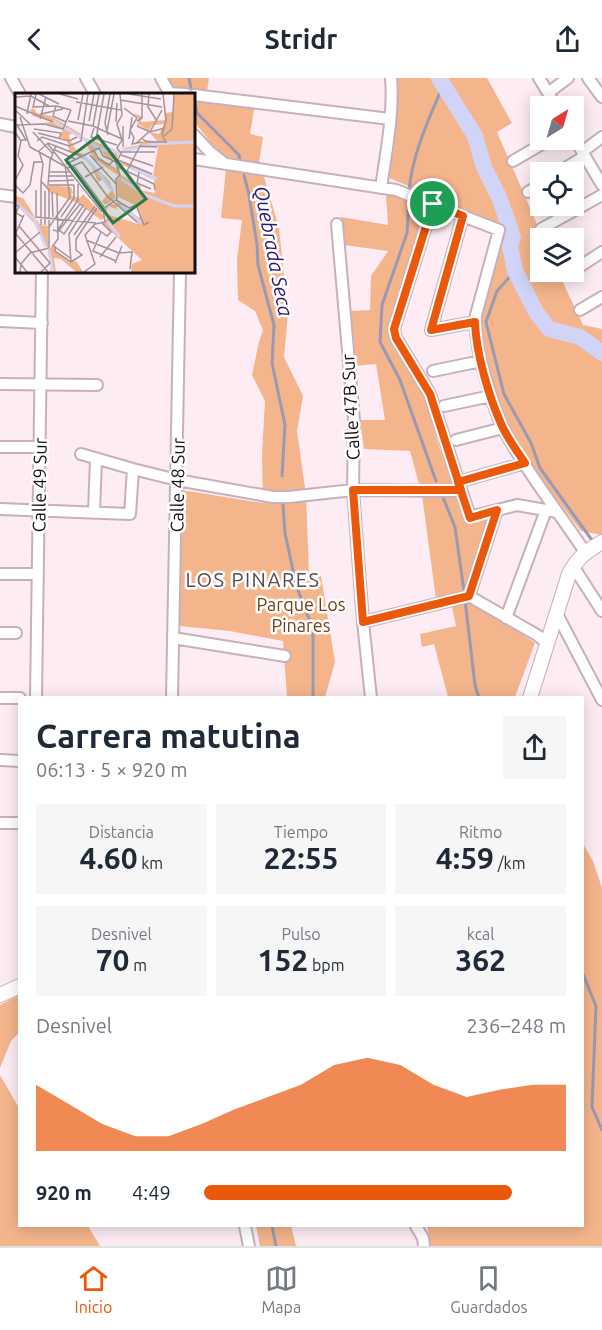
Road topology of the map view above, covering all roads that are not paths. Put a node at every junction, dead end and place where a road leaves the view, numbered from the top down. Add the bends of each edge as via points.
1 (11, 78) edge
2 (86, 78) edge
3 (161, 78) edge
4 (391, 78) edge
5 (539, 78) edge
6 (568, 78) edge
7 (588, 78) edge
8 (19, 93) edge
9 (94, 93) edge
10 (168, 93) edge
11 (548, 93) junction
12 (196, 95) edge
13 (550, 96) edge
14 (602, 97) edge
15 (390, 119) junction
16 (0, 124) edge
17 (15, 127) edge
18 (195, 136) edge
19 (602, 137) edge
20 (532, 150) edge
21 (582, 150) edge
22 (584, 154) junction
23 (195, 159) edge
24 (513, 161) dead end
25 (573, 162) edge
26 (226, 165) junction
27 (602, 185) edge
28 (381, 188) junction
29 (0, 195) edge
30 (602, 195) edge
31 (15, 197) edge
32 (433, 204) junction
33 (463, 216) junction
34 (337, 224) dead end
35 (542, 228) edge
36 (602, 252) edge
37 (584, 264) edge
38 (42, 273) edge
39 (180, 273) edge
40 (602, 297) edge
41 (580, 310) dead end
42 (0, 321) edge
43 (42, 322) junction
44 (475, 322) junction
45 (481, 361) junction
46 (433, 372) dead end
47 (0, 384) edge
48 (41, 385) junction
49 (97, 385) dead end
50 (491, 396) junction
51 (444, 406) dead end
52 (503, 428) junction
53 (456, 440) dead end
54 (0, 447) edge
55 (40, 447) junction
56 (81, 454) dead end
57 (96, 459) junction
58 (525, 463) junction
59 (133, 469) junction
60 (177, 480) junction
61 (459, 486) junction
62 (353, 490) junction
63 (0, 509) edge
64 (39, 510) junction
65 (497, 510) junction
66 (551, 511) junction
67 (94, 513) junction
68 (593, 547) edge
69 (573, 566) junction
70 (0, 574) edge
71 (38, 574) junction
72 (469, 596) junction
73 (602, 611) edge
74 (556, 612) junction
75 (506, 618) junction
76 (363, 622) junction
77 (0, 633) edge
78 (16, 633) dead end
79 (173, 638) junction
80 (547, 643) junction
81 (285, 656) dead end
82 (36, 696) edge
83 (172, 696) edge
84 (370, 696) edge
85 (531, 696) edge
86 (0, 698) edge
87 (18, 698) edge
88 (602, 700) edge
89 (0, 760) edge
90 (18, 761) edge
91 (0, 823) edge
92 (18, 823) edge
93 (18, 987) edge
94 (0, 995) edge
95 (245, 1227) edge
96 (417, 1227) edge
97 (249, 1246) edge
98 (424, 1246) edge

1 - 8 street
2 - 9 street
3 - 10 street
4 - 15 street
5 - 11 street
6 - 11 street
7 - 14 street
11 - 13 street
12 - 15 street
15 - 28 street
16 - 17 street
18 - 26 street
19 - 22 street
20 - 24 street
21 - 22 street
22 - 25 street
22 - 27 street
23 - 26 street
26 - 28 street
28 - 32 street
29 - 31 street
30 - 35 street
32 - 33 street
32 - 61 street via 394,329 430,394
33 - 44 street via 499,230
33 - 44 street via 431,330
34 - 62 street, Calle 47B Sur via 354,420
36 - 37 street
38 - 43 street, Calle 49 Sur
39 - 60 street, Calle 48 Sur
40 - 41 street
42 - 43 street
43 - 48 street, Calle 49 Sur
44 - 45 street
45 - 46 street
45 - 50 street
47 - 48 street
48 - 49 street
48 - 55 street, Calle 49 Sur
50 - 51 street
50 - 52 street
52 - 53 street
52 - 58 street
54 - 55 street
55 - 64 street, Calle 49 Sur
56 - 57 street
57 - 59 street
57 - 67 street
58 - 61 street
58 - 66 street
59 - 60 street
59 - 67 street via 130,514
60 - 62 street via 273,497
60 - 79 street, Calle 48 Sur
61 - 62 street
61 - 65 street via 470,518
62 - 76 street, Calle 47B Sur
63 - 64 street
64 - 67 street
64 - 71 street, Calle 49 Sur
65 - 66 street via 517,505
65 - 72 street
66 - 68 street
66 - 75 street
68 - 69 main road
69 - 73 street
69 - 74 main road
70 - 71 street
71 - 82 street, Calle 49 Sur
72 - 75 street
72 - 76 street
74 - 80 main road
74 - 88 street
75 - 80 street
76 - 84 street, Calle 47B Sur
77 - 78 street
79 - 81 street
79 - 83 street, Calle 48 Sur
80 - 85 main road
86 - 87 street
89 - 90 street
91 - 92 street
93 - 94 main road
95 - 97 street
96 - 98 street

